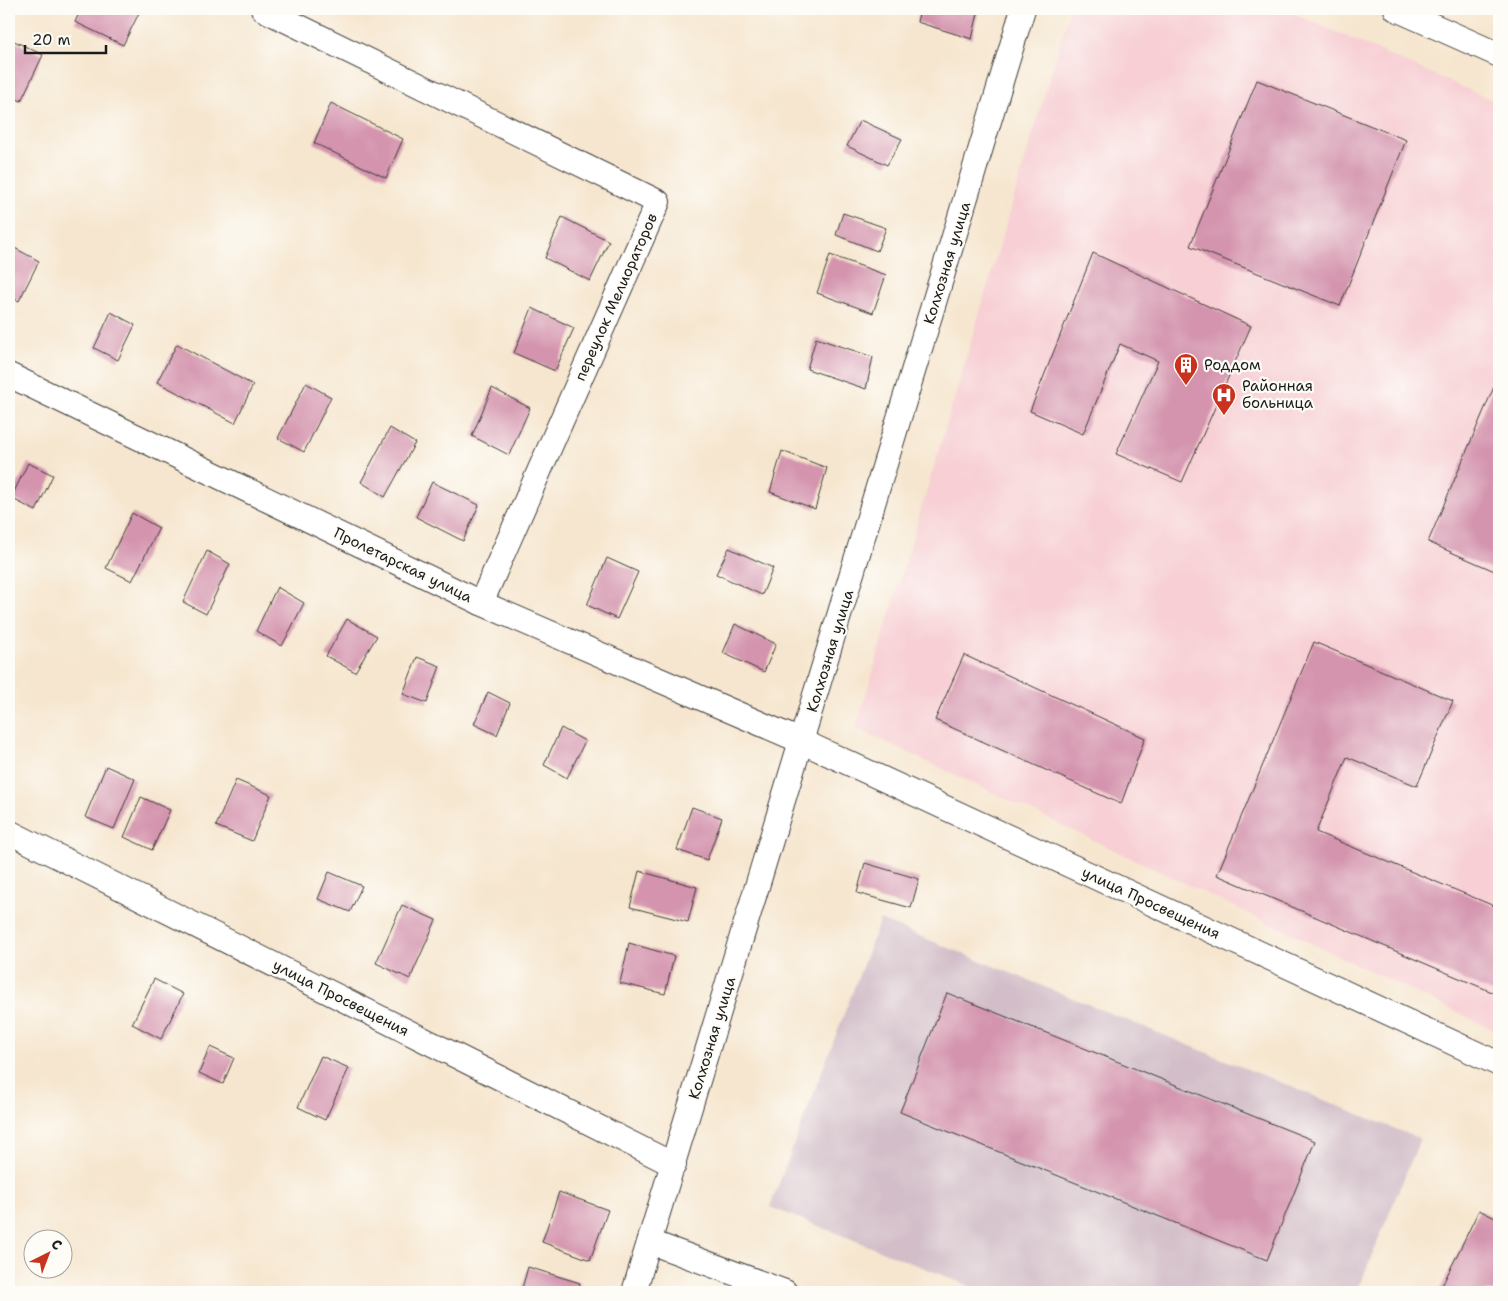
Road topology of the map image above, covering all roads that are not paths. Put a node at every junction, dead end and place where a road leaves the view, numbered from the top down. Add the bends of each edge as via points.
1 (263, 9) edge
2 (1023, 9) edge
3 (1396, 9) edge
4 (1499, 55) edge
5 (9, 375) edge
6 (481, 603) junction
7 (803, 742) junction
8 (9, 832) edge
9 (1499, 1064) edge
10 (674, 1165) junction
11 (650, 1242) junction
12 (634, 1292) edge
13 (784, 1292) edge

1 - 6 street, переулок Мелиораторов via 658,202
2 - 7 street, Колхозная улица
3 - 4 street
5 - 6 street, Пролетарская улица
6 - 7 street, Пролетарская улица
7 - 9 street, улица Просвещения
7 - 10 street, Колхозная улица
8 - 10 street, улица Просвещения
10 - 11 street, Колхозная улица
11 - 12 street, Колхозная улица
11 - 13 street

